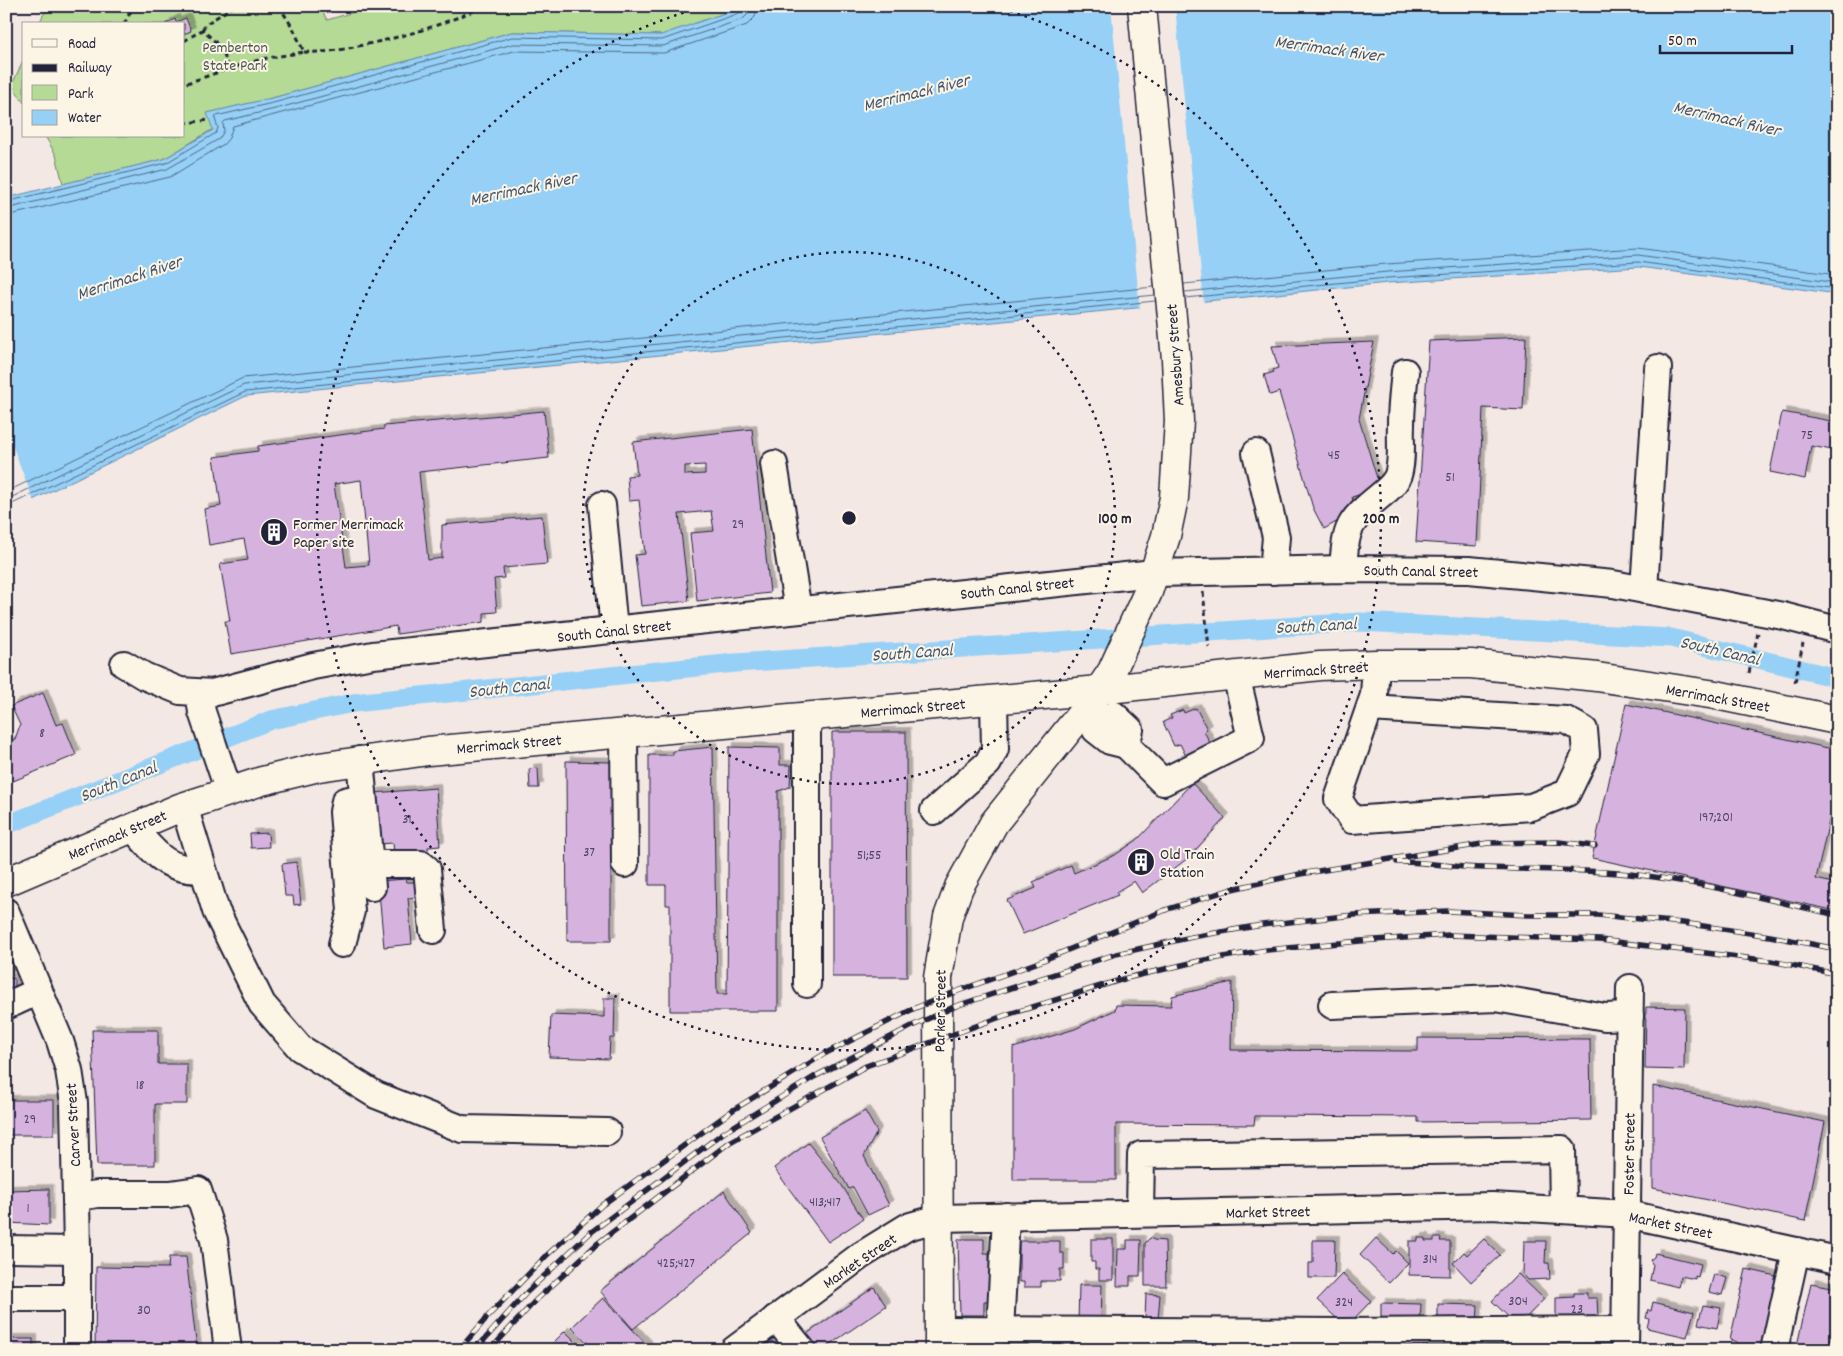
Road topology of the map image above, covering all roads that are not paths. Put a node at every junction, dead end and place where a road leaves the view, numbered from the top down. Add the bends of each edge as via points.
1 (1142, 6) edge
2 (1658, 368) dead end
3 (1405, 372) dead end
4 (1256, 453) dead end
5 (774, 464) dead end
6 (602, 505) dead end
7 (1343, 569) junction
8 (1272, 571) junction
9 (1151, 582) junction
10 (1644, 590) junction
11 (798, 610) junction
12 (614, 630) junction
13 (1837, 630) edge
14 (124, 664) dead end
15 (1376, 664) junction
16 (1236, 674) junction
17 (1099, 698) junction
18 (994, 700) junction
19 (201, 702) junction
20 (1370, 708) junction
21 (807, 716) junction
22 (1837, 720) edge
23 (624, 733) junction
24 (360, 760) junction
25 (229, 792) junction
26 (363, 798) junction
27 (184, 806) junction
28 (934, 811) dead end
29 (133, 828) junction
30 (626, 864) dead end
31 (202, 870) junction
32 (6, 882) edge
33 (9, 926) edge
34 (433, 930) dead end
35 (342, 944) dead end
36 (806, 984) dead end
37 (1630, 988) dead end
38 (39, 991) junction
39 (7, 1005) edge
40 (1332, 1005) dead end
41 (1630, 1016) junction
42 (606, 1132) dead end
43 (76, 1198) junction
44 (1563, 1210) junction
45 (1140, 1214) junction
46 (1628, 1214) junction
47 (1006, 1216) junction
48 (939, 1218) junction
49 (6, 1249) edge
50 (77, 1250) junction
51 (1796, 1251) junction
52 (1837, 1260) edge
53 (6, 1298) edge
54 (76, 1298) junction
55 (776, 1318) junction
56 (1000, 1330) junction
57 (939, 1340) edge
58 (1625, 1340) edge
59 (76, 1350) edge
60 (228, 1350) edge
61 (734, 1350) edge
62 (802, 1350) edge
63 (1774, 1350) edge

1 - 9 main road, Amesbury Street via 1176,358 1179,421 1174,490 1166,536
2 - 10 street
3 - 7 street via 1398,476 1353,521 1346,533
4 - 8 street via 1276,537
5 - 11 street
6 - 12 street
7 - 8 street, South Canal Street
7 - 10 street, South Canal Street via 1470,570
8 - 9 street, South Canal Street
9 - 11 street, South Canal Street
9 - 17 main road, Amesbury Street
10 - 13 street, South Canal Street via 1783,616
11 - 12 street, South Canal Street
12 - 19 street, South Canal Street via 373,655 313,666 212,693
14 - 19 street, South Canal Street
15 - 16 main road, Merrimack Street
15 - 20 street
15 - 22 main road, Merrimack Street via 1471,664 1597,677 1716,695
16 - 17 main road, Merrimack Street
16 - 17 street via 1251,738 1163,782 1126,745 1130,730
17 - 18 main road, Merrimack Street
17 - 48 main road, Parker Street via 994,823 958,887 948,916 938,978
18 - 21 main road, Merrimack Street
18 - 28 street via 995,749 988,763
19 - 25 street
20 - 20 street via 1338,799 1352,820 1531,807 1567,793 1586,754 1584,730 1566,720
21 - 23 main road, Merrimack Street
21 - 36 street
23 - 24 main road, Merrimack Street
23 - 30 street
24 - 25 main road, Merrimack Street via 319,767
24 - 26 street
25 - 27 main road, Merrimack Street
26 - 34 street via 371,876 420,864 427,868
26 - 35 street via 345,800 343,812 350,911
27 - 29 main road, Merrimack Street
27 - 31 street
29 - 31 street via 167,862 184,870
29 - 32 main road, Merrimack Street
31 - 42 street via 216,912 262,1004 300,1048 376,1094 462,1129
33 - 38 street, Carver Street
37 - 41 street, Foster Street
38 - 39 street
38 - 43 street, Carver Street via 69,1070 74,1103
40 - 41 street via 1496,998 1605,1017
41 - 46 street, Foster Street
43 - 50 street, Carver Street
43 - 60 street via 98,1194 170,1194 198,1190 214,1240
44 - 45 street, Market Street via 1492,1206
44 - 45 street via 1562,1149 1141,1155
44 - 46 street, Market Street
45 - 47 street, Market Street
46 - 51 street, Market Street
46 - 58 street, Foster Street
47 - 48 street, Market Street
47 - 56 street
48 - 55 street, Market Street via 907,1227 860,1256
48 - 57 main road, Parker Street
49 - 50 street
50 - 54 street, Carver Street
51 - 52 street, Market Street
51 - 63 street
53 - 54 street
54 - 59 street, Carver Street
55 - 61 street, Market Street
55 - 62 street
56 - 57 street
56 - 58 street via 1339,1332

